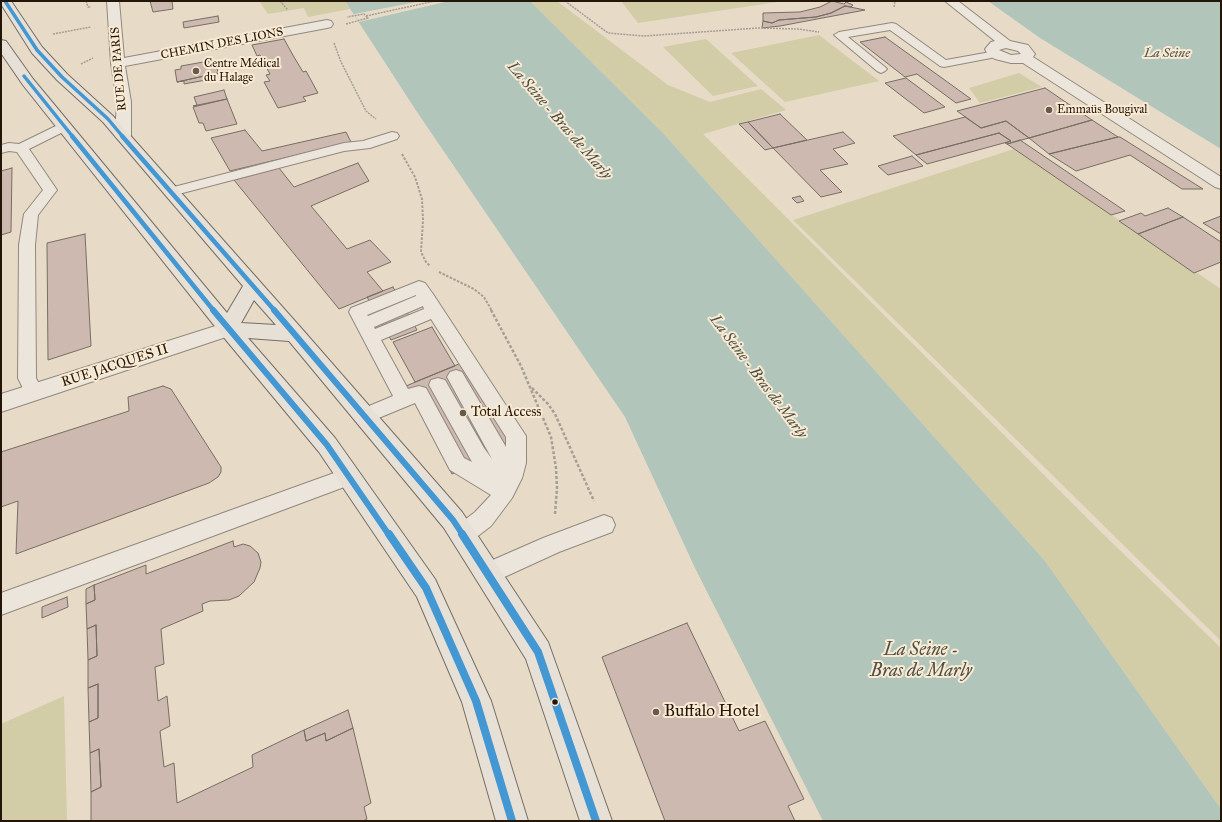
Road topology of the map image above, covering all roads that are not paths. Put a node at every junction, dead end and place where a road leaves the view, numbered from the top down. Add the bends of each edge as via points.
1 (5, 1) edge
2 (113, 1) edge
3 (951, 1) edge
4 (20, 24) junction
5 (327, 24) road end
6 (12, 43) edge
7 (1006, 44) junction
8 (996, 54) junction
9 (1025, 58) junction
10 (118, 63) junction
11 (881, 69) dead end
12 (64, 126) junction
13 (122, 136) junction
14 (392, 136) road end
15 (8, 145) edge
16 (171, 192) junction
17 (1220, 194) edge
18 (252, 286) junction
19 (431, 304) junction
20 (228, 329) junction
21 (368, 330) junction
22 (295, 334) junction
23 (465, 374) junction
24 (438, 385) junction
25 (34, 392) junction
26 (411, 396) junction
27 (1, 403) edge
28 (364, 416) junction
29 (348, 477) junction
30 (505, 492) junction
31 (604, 525) road end
32 (462, 534) junction
33 (487, 574) junction
34 (1, 604) edge
35 (512, 821) edge
36 (596, 821) edge

1 - 4 main road
2 - 10 street, RUE DE PARIS
3 - 7 street
4 - 6 main road
4 - 6 main road
5 - 10 street, CHEMIN DES LIONS
6 - 12 main road via 22,74
6 - 13 main road via 37,50
7 - 8 street via 996,45 993,52
7 - 9 street via 1018,46 1026,51 1028,54
8 - 9 street via 1011,59
8 - 11 lane via 944,64 892,26 839,35
9 - 17 street
10 - 13 street, RUE DE PARIS via 124,102
12 - 15 lane
12 - 20 main road
13 - 16 main road
14 - 16 lane via 365,145 344,147
15 - 25 lane via 50,190 31,214 27,245 27,378
16 - 18 main road
18 - 20 main road
18 - 22 main road
19 - 21 lane
19 - 21 lane via 419,286 357,312
19 - 23 lane via 463,357
20 - 22 main road
20 - 25 street, RUE JACQUES II
20 - 29 main road via 327,445
21 - 26 lane
22 - 28 main road
23 - 24 lane
23 - 30 lane via 502,458 506,475
24 - 26 lane
24 - 30 lane via 477,454
25 - 27 street, RUE JACQUES II
26 - 28 lane
26 - 30 lane via 457,464
28 - 32 main road via 453,520
29 - 34 lane
29 - 35 main road via 426,588 476,700
30 - 32 lane via 483,519
31 - 33 lane via 551,545
32 - 33 main road
33 - 36 main road via 538,652

